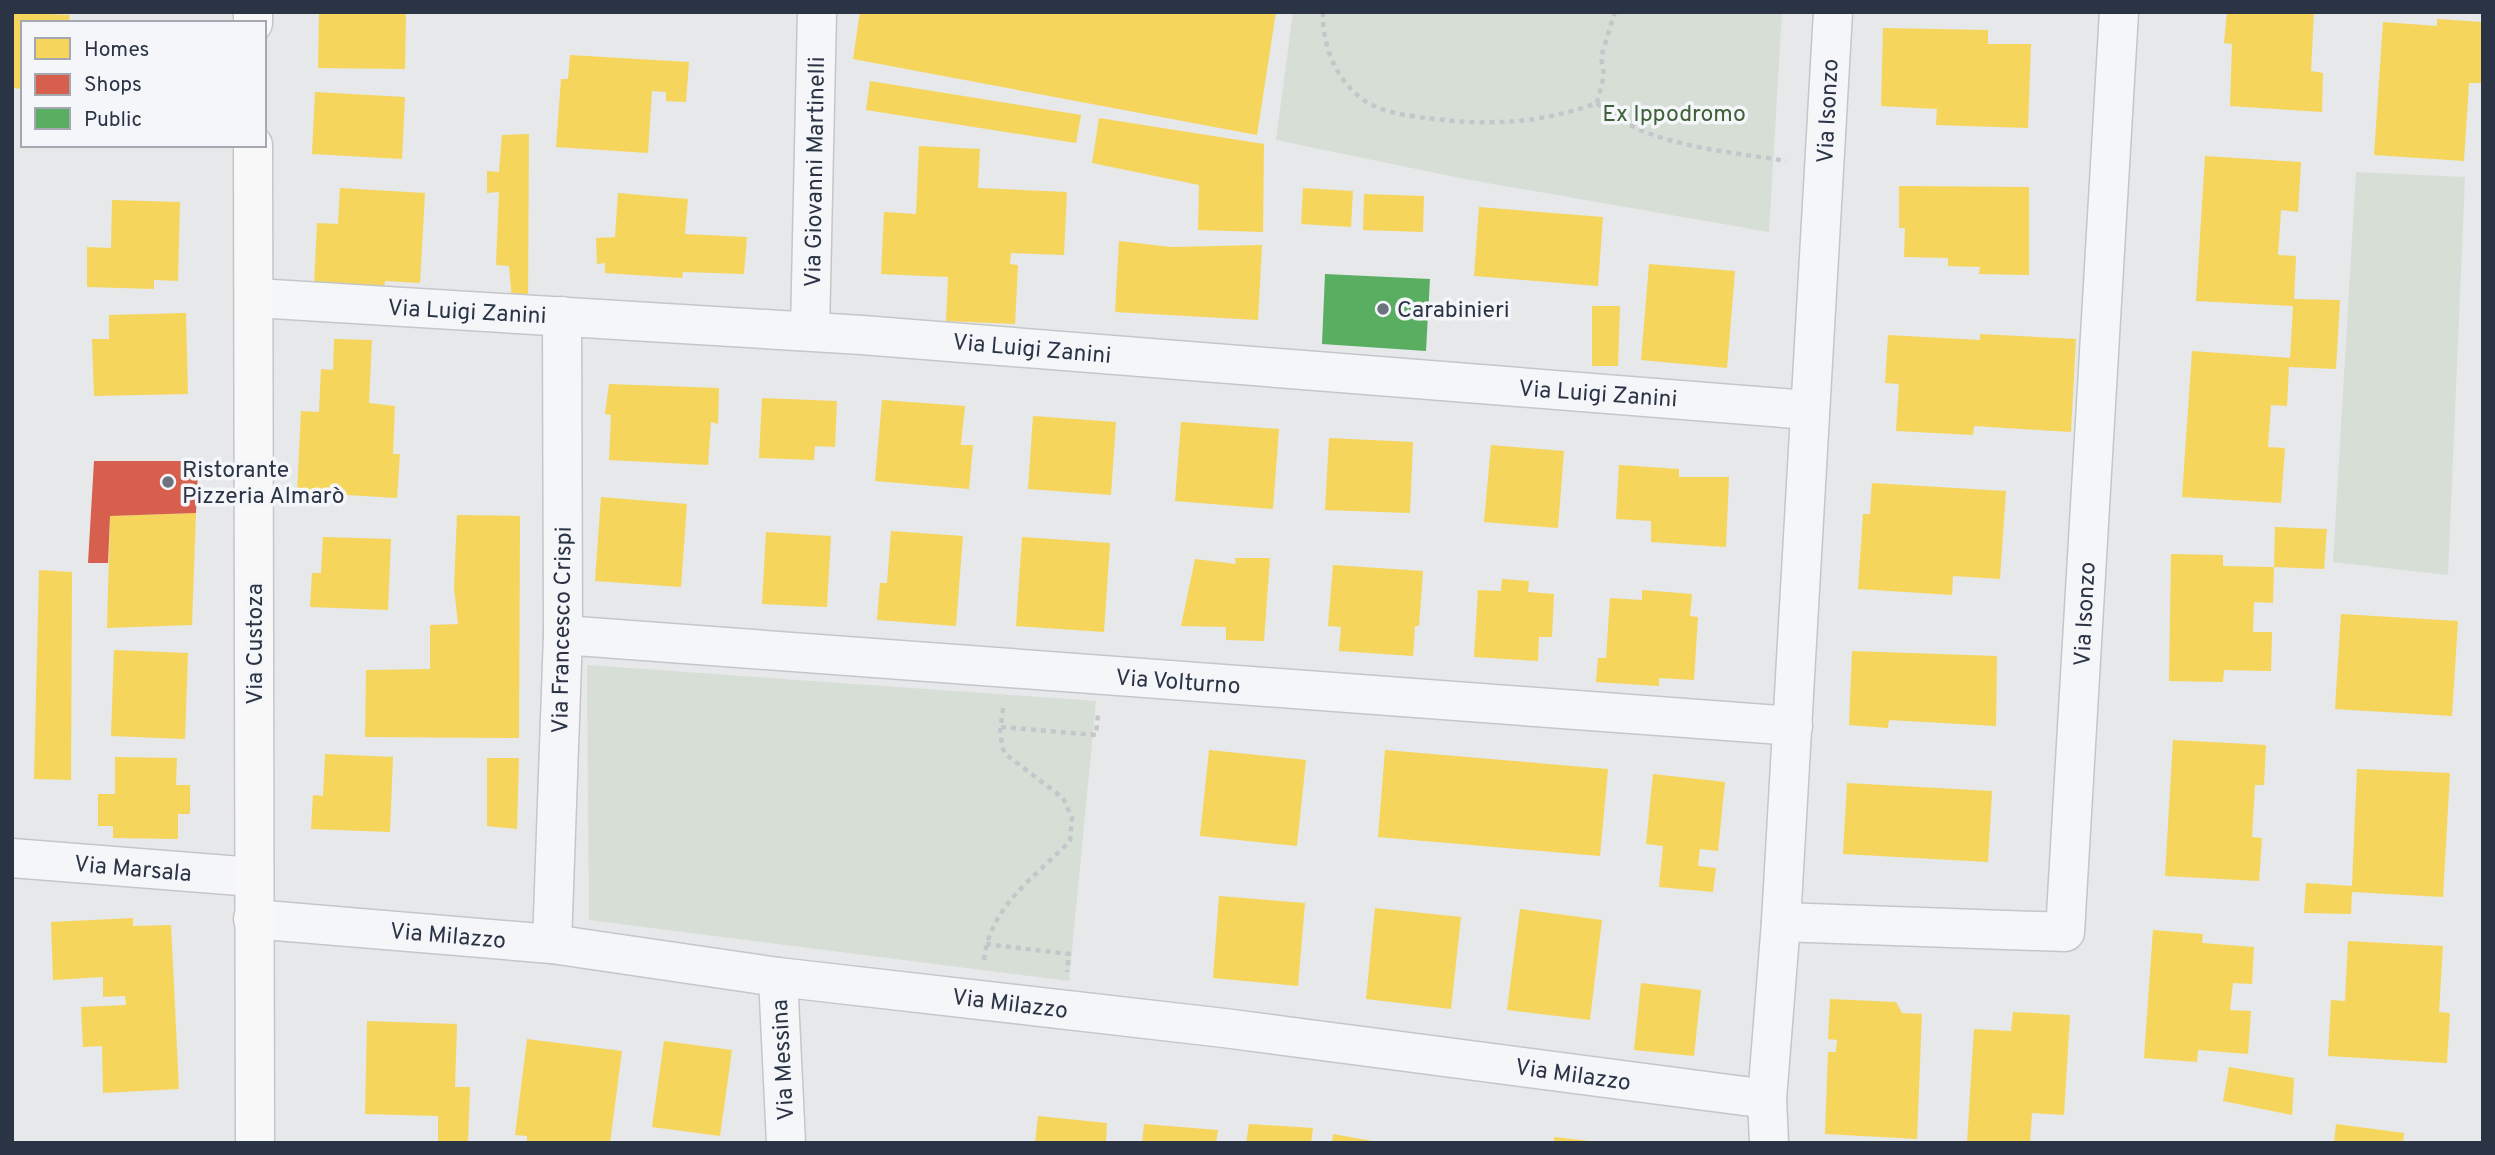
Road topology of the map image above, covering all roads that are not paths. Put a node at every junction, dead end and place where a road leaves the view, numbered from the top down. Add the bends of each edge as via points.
1 (817, 12) edge
2 (1833, 12) edge
3 (2119, 12) edge
4 (253, 147) edge
5 (256, 298) junction
6 (562, 316) junction
7 (810, 331) junction
8 (1808, 410) junction
9 (563, 635) junction
10 (1793, 726) junction
11 (12, 858) edge
12 (253, 877) junction
13 (253, 919) junction
14 (1781, 922) junction
15 (552, 944) junction
16 (778, 977) junction
17 (1767, 1099) junction
18 (255, 1143) edge
19 (786, 1143) edge
20 (1769, 1143) edge

1 - 7 street, Via Giovanni Martinelli
2 - 8 street, Via Isonzo
3 - 14 street, Via Isonzo via 2065,932
4 - 5 street, Via Custoza
5 - 6 street, Via Luigi Zanini
5 - 12 street, Via Custoza
6 - 7 street, Via Luigi Zanini
6 - 9 street, Via Francesco Crispi
7 - 8 street, Via Luigi Zanini
8 - 10 street, Via Isonzo
9 - 10 street, Via Volturno
9 - 15 street, Via Francesco Crispi
10 - 14 street, Via Isonzo
11 - 12 street, Via Marsala
12 - 13 street, Via Custoza
13 - 15 street, Via Milazzo
13 - 18 street, Via Custoza
14 - 17 street, Via Isonzo
15 - 16 street, Via Milazzo
16 - 17 street, Via Milazzo via 1224,1028
16 - 19 street, Via Messina
17 - 20 street, Via Isonzo

